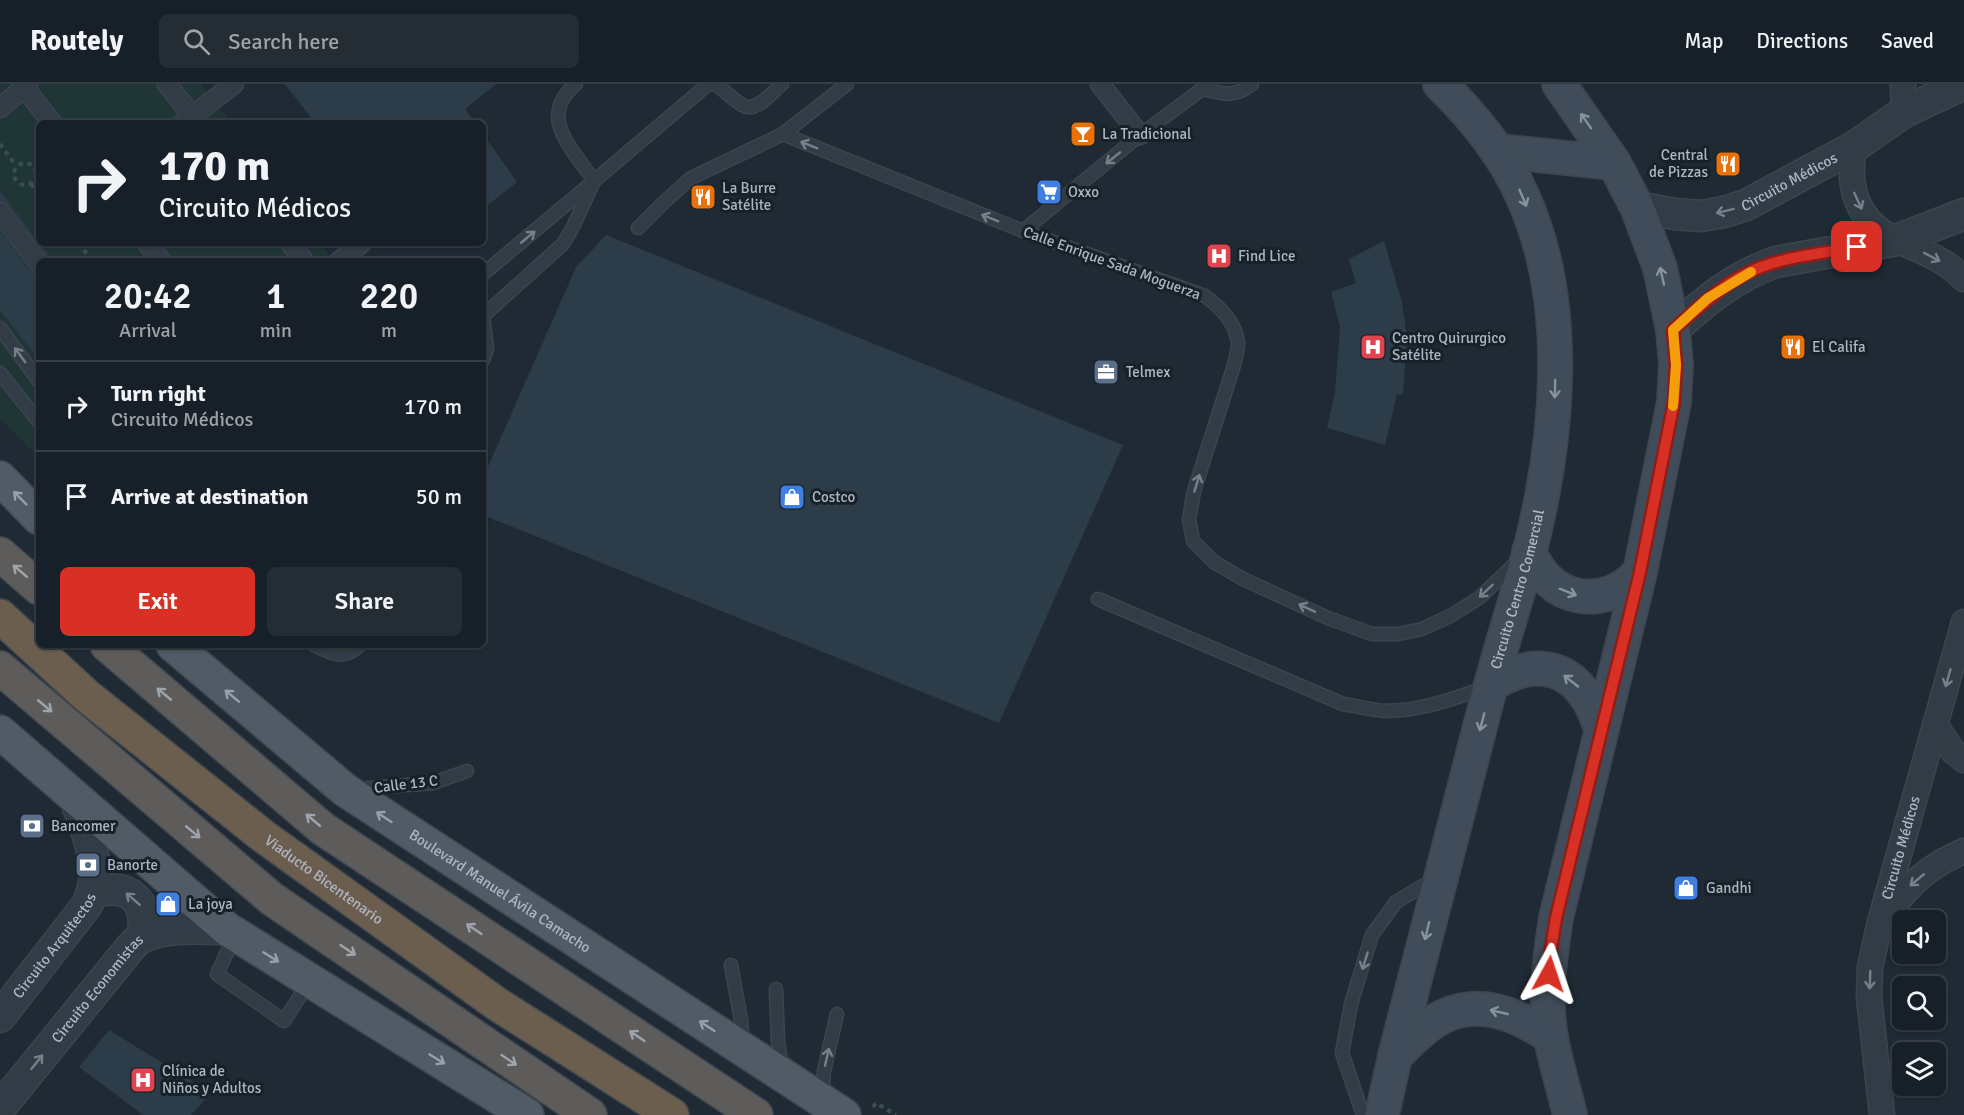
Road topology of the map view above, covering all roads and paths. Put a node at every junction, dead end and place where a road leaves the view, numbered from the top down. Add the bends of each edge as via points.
1 (167, 84) edge
2 (234, 84) edge
3 (576, 84) edge
4 (713, 84) edge
5 (782, 84) edge
6 (847, 84) edge
7 (1100, 84) edge
8 (1252, 84) edge
9 (1440, 84) edge
10 (1559, 84) edge
11 (1964, 84) edge
12 (26, 86) edge
13 (1206, 86) edge
14 (1903, 98) edge
15 (0, 108) edge
16 (50, 120) edge
17 (190, 120) edge
18 (192, 120) edge
19 (783, 134) junction
20 (1140, 135) junction
21 (0, 144) edge
22 (1854, 147) junction
23 (1498, 151) junction
24 (1614, 163) junction
25 (16, 166) junction
26 (594, 181) junction
27 (31, 184) junction
28 (36, 191) edge
29 (1637, 207) junction
30 (0, 212) edge
31 (1964, 214) edge
32 (638, 228) dead end
33 (1023, 231) junction
34 (1897, 240) junction
35 (80, 246) edge
36 (149, 246) edge
37 (292, 246) edge
38 (358, 246) edge
39 (90, 258) edge
40 (159, 258) edge
41 (302, 258) edge
42 (343, 258) edge
43 (36, 260) edge
44 (486, 271) edge
45 (1964, 279) edge
46 (486, 313) edge
47 (0, 328) edge
48 (1673, 330) junction
49 (0, 374) edge
50 (36, 377) edge
51 (36, 418) edge
52 (0, 478) edge
53 (36, 515) edge
54 (1529, 551) junction
55 (0, 554) edge
56 (1640, 572) junction
57 (36, 585) edge
58 (1098, 599) dead end
59 (0, 616) edge
60 (1964, 622) edge
61 (111, 648) edge
62 (320, 648) edge
63 (357, 648) edge
64 (184, 651) edge
65 (0, 668) edge
66 (1491, 686) junction
67 (1935, 725) junction
68 (1602, 729) junction
69 (0, 732) edge
70 (1964, 760) edge
71 (467, 771) dead end
72 (345, 790) junction
73 (75, 798) junction
74 (1964, 851) edge
75 (1442, 874) junction
76 (94, 892) junction
77 (1880, 922) junction
78 (231, 932) junction
79 (142, 937) junction
80 (730, 965) dead end
81 (310, 981) junction
82 (776, 988) dead end
83 (837, 1014) dead end
84 (0, 1017) edge
85 (1551, 1037) junction
86 (743, 1049) junction
87 (1395, 1056) junction
88 (783, 1074) junction
89 (876, 1103) dead end
90 (0, 1108) edge
91 (833, 1108) edge
92 (527, 1115) edge
93 (590, 1115) edge
94 (672, 1115) edge
95 (756, 1115) edge
96 (896, 1115) edge
97 (1363, 1115) edge
98 (1382, 1115) edge
99 (1570, 1115) edge
100 (1882, 1115) edge

1 - 17 street
2 - 18 street
3 - 26 lane via 561,100 556,114 559,128
4 - 5 lane via 749,108
4 - 26 lane
6 - 19 lane
7 - 20 street
8 - 13 lane via 1228,95
9 - 23 main road, Circuito Centro Comercial
24 -> 10 main road
11 - 14 street, Circuito Médicos
12 - 15 street
12 - 16 street
13 - 20 lane
14 - 22 street, Circuito Médicos
19 - 32 lane via 691,178
33 -> 19 lane, Calle Enrique Sada Moguerza
20 -> 33 lane
21 - 25 path
22 -> 29 street, Circuito Médicos via 1746,205 1724,212 1701,216
22 -> 34 street via 1850,167 1856,202 1870,221
23 - 24 main road
23 -> 54 main road, Circuito Centro Comercial via 1535,229 1546,270 1554,328 1556,393 1546,470
24 - 29 main road
25 - 27 path via 15,179
25 - 27 path via 32,166 36,174
44 -> 26 lane
26 - 46 lane via 563,244
27 - 28 path
48 -> 29 main road via 1660,267
30 - 43 street
31 - 34 street
54 -> 33 lane, Calle Enrique Sada Moguerza via 1479,598 1440,621 1398,634 1372,634 1328,618 1214,562 1193,541 1189,519 1194,491 1235,362 1238,342 1231,324 1205,296
34 -> 45 street via 1947,265
34 - 48 street via 1758,268 1708,298
35 - 39 path
36 - 40 street
37 - 41 street
38 - 42 street
50 -> 47 lane
48 - 56 main road via 1674,402
49 - 51 lane
53 -> 52 main road
54 -> 56 main road via 1541,574 1553,585 1580,596 1609,595
54 - 66 main road, Circuito Centro Comercial
57 -> 55 highway
56 - 68 main road
58 - 66 lane via 1343,704 1384,711 1418,708
59 - 94 highway, Viaducto Bicentenario via 87,696 263,836 497,1004
60 -> 67 street, Circuito Médicos
95 -> 61 highway via 323,829
62 - 63 lane via 333,655 352,653
72 -> 64 main road, Boulevard Manuel Ávila Camacho
65 -> 93 highway via 272,899
68 -> 66 main road via 1578,686 1551,669 1517,671
66 -> 75 main road, Circuito Centro Comercial
67 - 70 street
67 - 77 street, Circuito Médicos
68 - 85 main road via 1556,918 1548,994
69 - 73 main road
71 - 72 lane, Calle 13 C via 432,783
86 -> 72 main road, Boulevard Manuel Ávila Camacho
73 - 76 street, Circuito Arquitectos via 96,868
73 - 78 main road
74 -> 77 street via 1940,861 1909,887
75 -> 87 main road, Circuito Centro Comercial
75 -> 97 lane via 1396,902 1372,935 1342,1053
79 -> 76 street via 144,912 132,896 115,889
76 - 84 street, Circuito Arquitectos
77 -> 100 street, Circuito Médicos via 1870,967 1869,997
78 - 79 street, Circuito Economistas via 184,928
78 -> 81 main road
78 - 81 lane via 217,974 284,1021
90 -> 79 street, Circuito Economistas
80 - 86 lane
81 -> 92 main road
82 - 88 lane
91 -> 83 lane via 824,1071
85 -> 87 main road via 1527,1022 1481,1008 1441,1017
85 - 99 main road
86 - 88 main road, Boulevard Manuel Ávila Camacho
87 - 98 main road, Circuito Centro Comercial
88 - 91 main road, Boulevard Manuel Ávila Camacho
89 - 96 path

